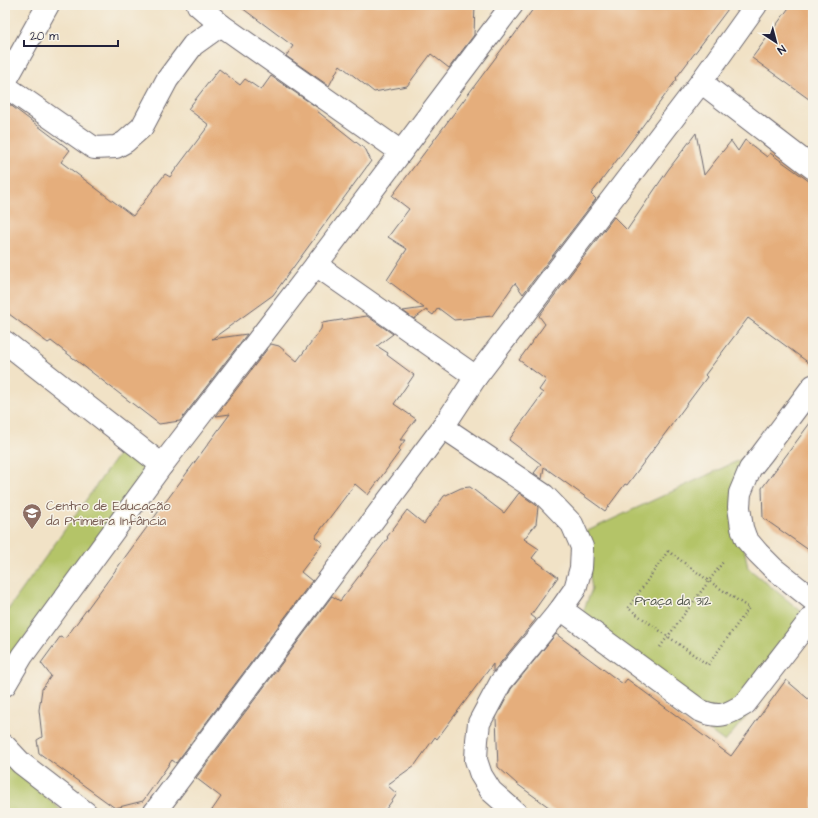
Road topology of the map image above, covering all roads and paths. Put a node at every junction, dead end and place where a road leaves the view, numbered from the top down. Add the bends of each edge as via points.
1 (48, 5) edge
2 (198, 5) edge
3 (512, 5) edge
4 (756, 5) edge
5 (222, 25) junction
6 (5, 82) edge
7 (701, 82) junction
8 (5, 86) edge
9 (401, 152) junction
10 (813, 168) edge
11 (316, 265) junction
12 (5, 342) edge
13 (476, 377) junction
14 (813, 386) edge
15 (443, 426) junction
16 (162, 465) junction
17 (723, 562) dead end
18 (709, 581) junction
19 (813, 600) edge
20 (561, 608) junction
21 (813, 616) edge
22 (668, 636) junction
23 (657, 652) dead end
24 (5, 685) edge
25 (5, 746) edge
26 (86, 813) edge
27 (154, 813) edge
28 (516, 813) edge

1 - 6 street
2 - 5 street
3 - 9 street
4 - 7 street
5 - 8 street via 193,45 167,80 142,127 116,147 94,148
5 - 9 street
7 - 10 street
7 - 13 street
9 - 11 street
11 - 13 street
11 - 16 street
12 - 16 street
13 - 15 street
14 - 19 street via 750,468 740,493 739,507 746,539 773,568
15 - 20 street via 544,495 572,524 582,547 581,568 575,589
15 - 27 street
16 - 24 street via 22,656
17 - 18 path
18 - 22 path
18 - 22 path via 749,608 708,664
18 - 22 path via 668,551 628,608
20 - 21 street via 699,710 715,716 724,715 745,704
20 - 28 street via 501,682 479,723 476,760 481,775 491,791
22 - 23 path
25 - 26 street via 21,763

